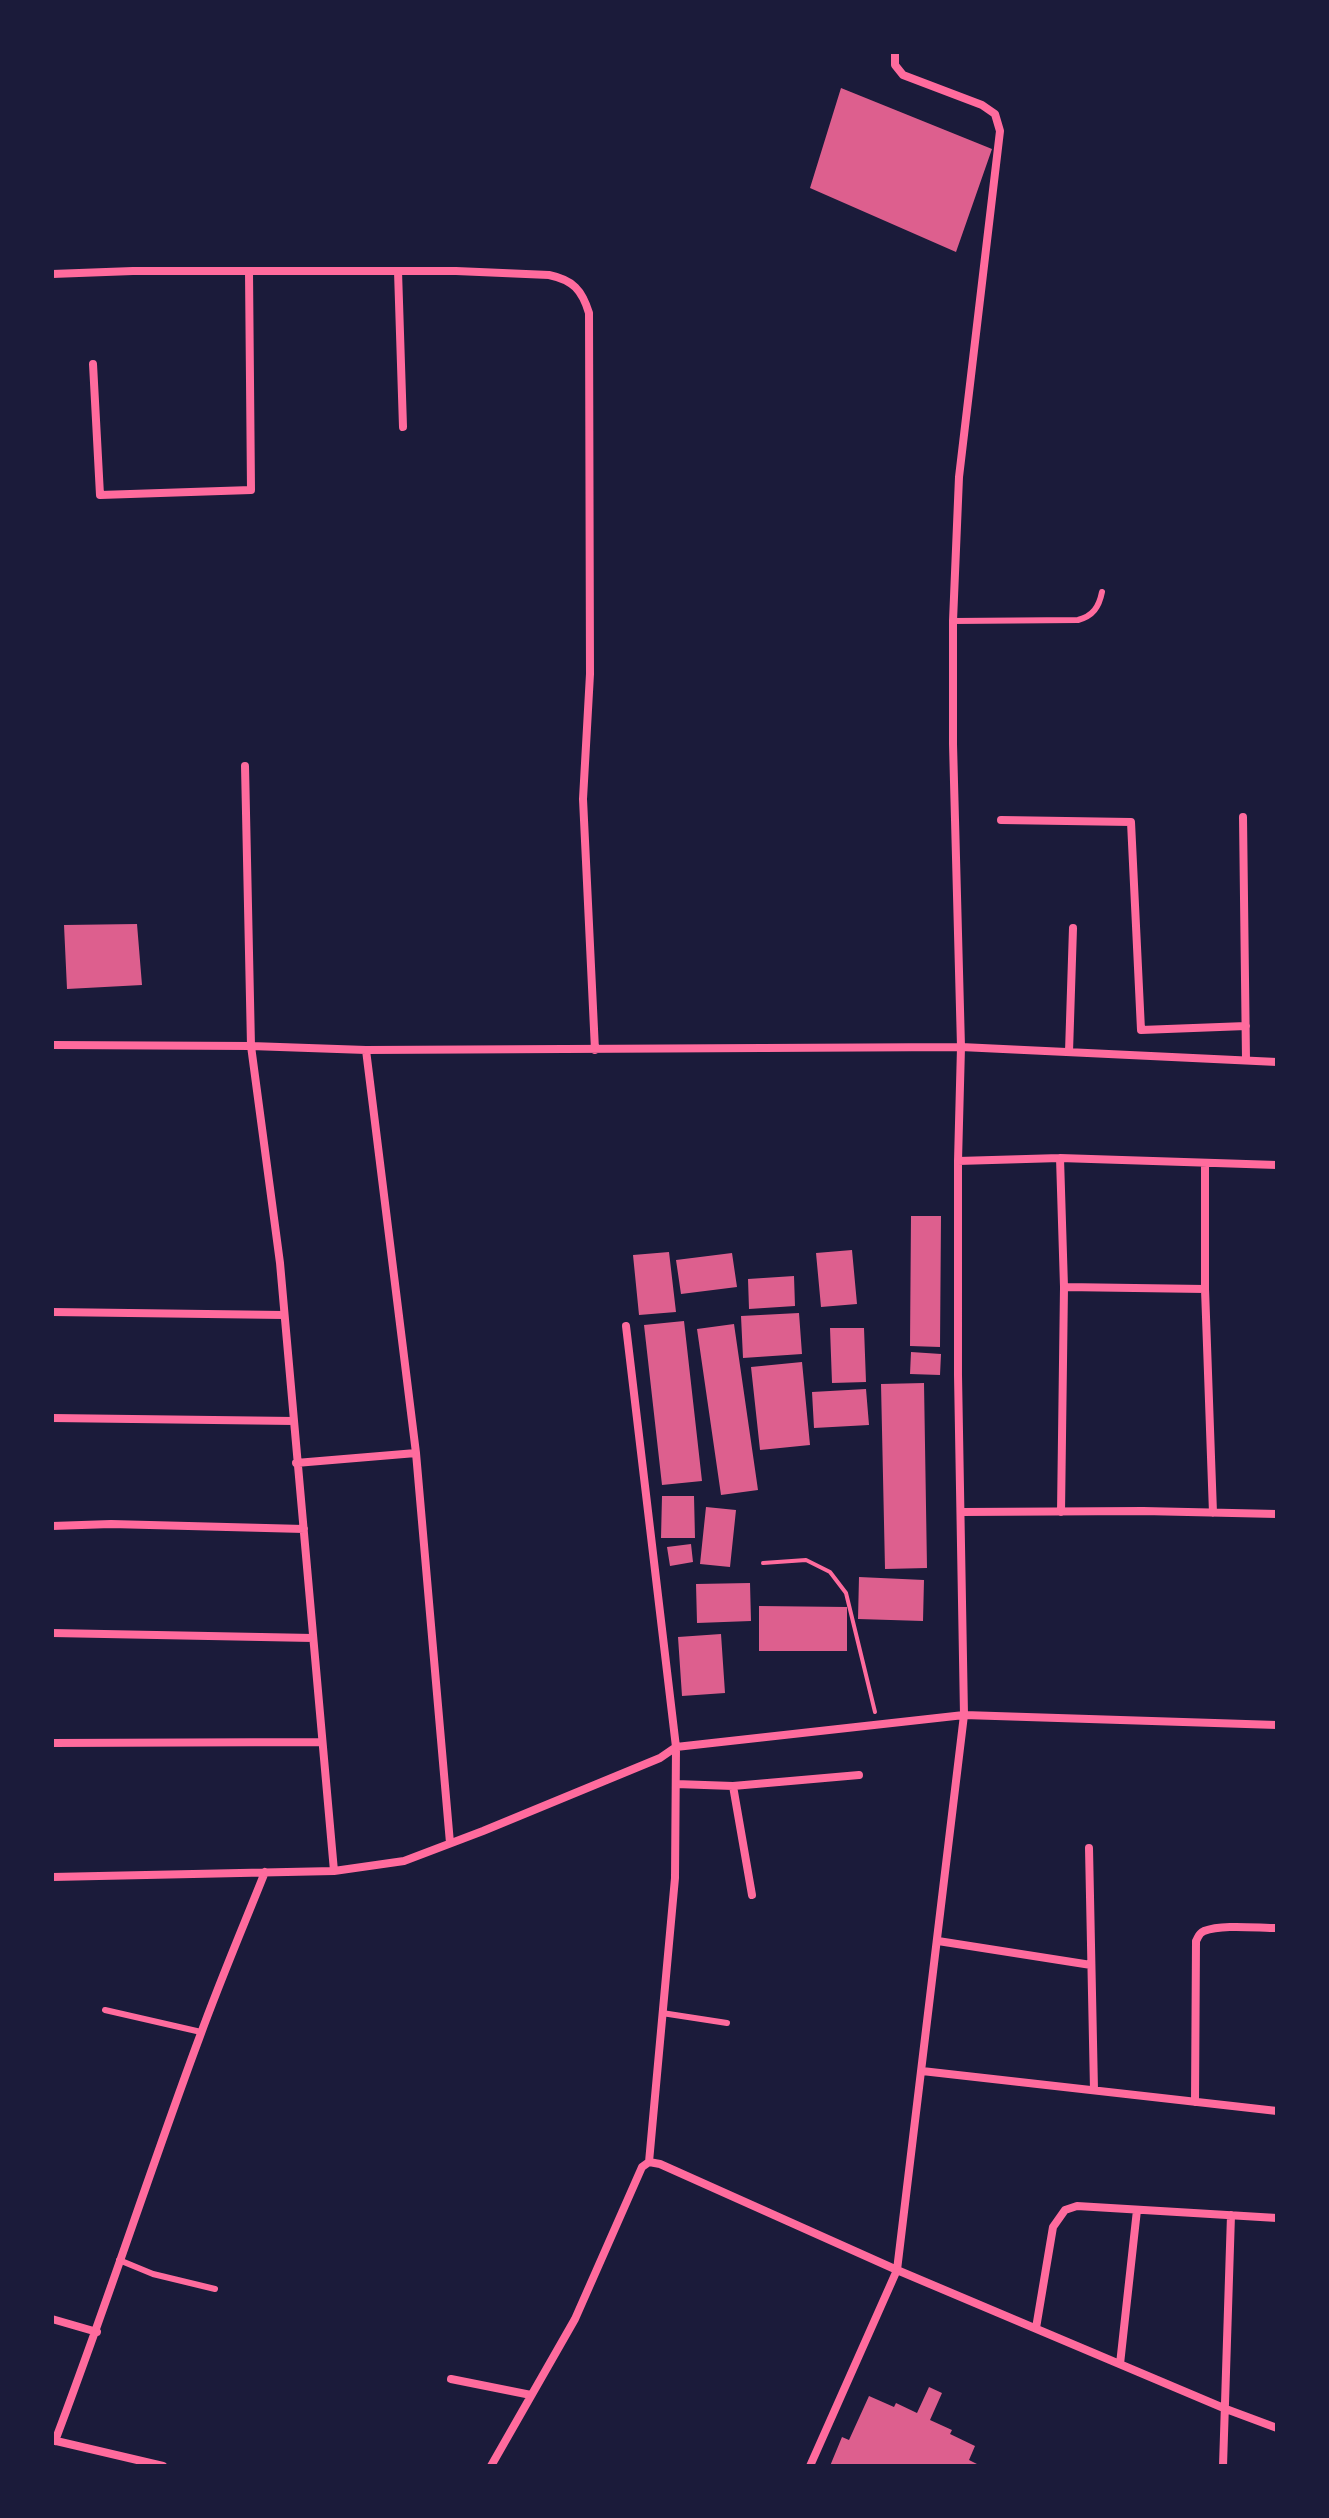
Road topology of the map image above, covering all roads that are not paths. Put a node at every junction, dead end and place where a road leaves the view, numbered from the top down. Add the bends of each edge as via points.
1 (895, 52) edge
2 (398, 271) junction
3 (249, 272) junction
4 (52, 274) edge
5 (93, 364) dead end
6 (403, 427) dead end
7 (1102, 592) dead end
8 (953, 621) junction
9 (245, 766) dead end
10 (1243, 817) dead end
11 (1001, 820) dead end
12 (1073, 928) dead end
13 (1246, 1026) junction
14 (52, 1045) edge
15 (251, 1046) junction
16 (961, 1047) junction
17 (366, 1050) junction
18 (595, 1050) junction
19 (1069, 1052) junction
20 (1246, 1060) junction
21 (1277, 1062) edge
22 (1060, 1158) junction
23 (958, 1161) junction
24 (1205, 1163) junction
25 (1277, 1165) edge
26 (1064, 1287) junction
27 (1205, 1289) junction
28 (52, 1312) edge
29 (284, 1315) junction
30 (626, 1326) dead end
31 (52, 1418) edge
32 (294, 1421) junction
33 (416, 1453) junction
34 (296, 1463) junction
35 (962, 1512) junction
36 (1061, 1512) junction
37 (1213, 1513) junction
38 (1277, 1514) edge
39 (52, 1526) edge
40 (304, 1529) junction
41 (52, 1633) edge
42 (313, 1638) junction
43 (964, 1715) junction
44 (1277, 1725) edge
45 (322, 1742) junction
46 (52, 1743) edge
47 (676, 1747) junction
48 (859, 1775) dead end
49 (676, 1784) junction
50 (733, 1786) junction
51 (450, 1843) junction
52 (1089, 1848) dead end
53 (334, 1871) junction
54 (265, 1872) junction
55 (52, 1877) edge
56 (752, 1895) dead end
57 (1277, 1928) edge
58 (938, 1941) junction
59 (1091, 1965) junction
60 (105, 2010) dead end
61 (662, 2013) junction
62 (727, 2023) dead end
63 (201, 2032) junction
64 (922, 2071) junction
65 (1094, 2090) junction
66 (1195, 2102) junction
67 (1277, 2111) edge
68 (649, 2162) junction
69 (1137, 2210) junction
70 (1231, 2215) junction
71 (1277, 2218) edge
72 (119, 2260) junction
73 (897, 2270) junction
74 (215, 2289) dead end
75 (52, 2319) edge
76 (1036, 2328) junction
77 (97, 2332) junction
78 (1120, 2364) junction
79 (451, 2379) dead end
80 (531, 2395) junction
81 (1226, 2409) junction
82 (1277, 2428) edge
83 (54, 2440) edge
84 (163, 2466) edge
85 (491, 2466) edge
86 (810, 2466) edge
87 (1223, 2466) edge

1 - 8 street via 895,65 903,75 982,105 999,121 959,477
2 - 3 street
2 - 6 street
2 - 18 street via 563,278 580,290 589,313 590,674 583,799
3 - 4 street
3 - 5 street via 251,490 100,495
7 - 8 lane via 1094,612 1078,620
8 - 16 street
9 - 15 street
10 - 13 street
11 - 13 street via 1131,822 1141,1030
12 - 19 street
13 - 20 street
14 - 15 street
15 - 17 street
15 - 29 street
16 - 18 street
16 - 19 street
16 - 23 street
17 - 18 street
17 - 33 street
19 - 20 street
20 - 21 street
22 - 23 street
22 - 24 street
22 - 26 street
23 - 35 street
24 - 25 street
24 - 27 street
26 - 27 street
26 - 36 street
27 - 37 street
28 - 29 street
29 - 32 street
30 - 47 street
31 - 32 street
32 - 34 street
33 - 34 street
33 - 51 street
34 - 40 street
35 - 36 street
35 - 43 street
36 - 37 street
37 - 38 street
39 - 40 street
40 - 42 street
41 - 42 street
42 - 45 street
43 - 44 street
43 - 47 street
43 - 58 street
45 - 46 street
45 - 53 street
47 - 49 street
47 - 51 street
48 - 50 street
49 - 50 street
49 - 61 street via 675,1878
50 - 56 street
51 - 53 street via 404,1861
52 - 59 street
53 - 54 street
54 - 55 street
54 - 63 street
57 - 66 street via 1221,1929 1198,1936
58 - 59 street
58 - 64 street
59 - 65 street
60 - 63 lane
61 - 62 lane
61 - 68 street
63 - 72 street
64 - 65 street
64 - 73 street
65 - 66 street
66 - 67 street
68 - 73 street
68 - 80 street via 642,2167 575,2319
69 - 70 street
69 - 76 street via 1077,2206 1060,2214 1053,2227
69 - 78 street
70 - 71 street
70 - 81 street
72 - 74 lane
72 - 77 street
73 - 76 street
73 - 86 street
75 - 77 street
76 - 78 street
77 - 83 street
78 - 81 street
79 - 80 street
80 - 85 street
81 - 82 street
81 - 87 street
83 - 84 street

